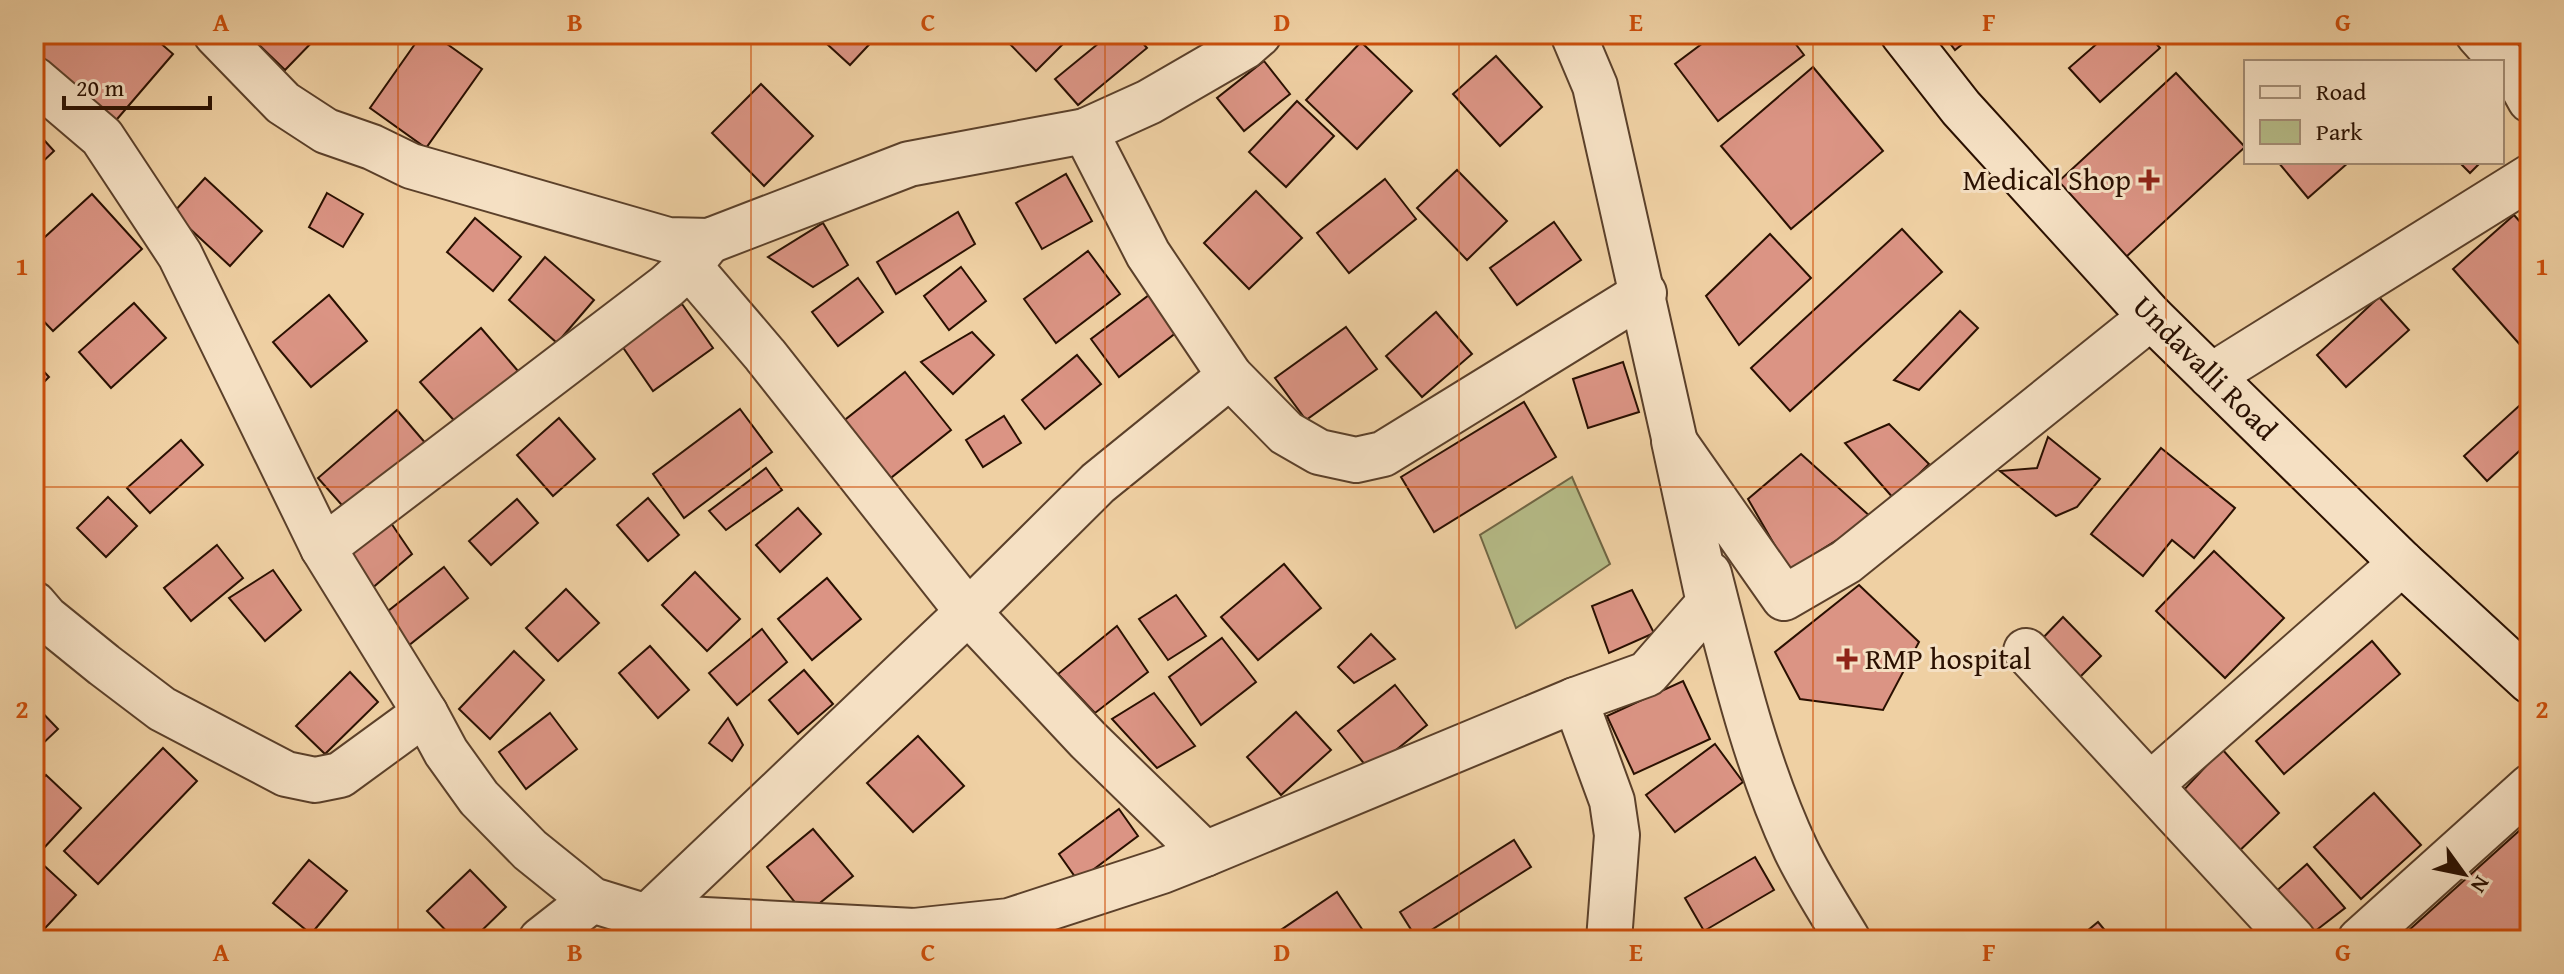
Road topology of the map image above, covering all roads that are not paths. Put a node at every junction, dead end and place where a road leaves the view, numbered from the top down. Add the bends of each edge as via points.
1 (216, 34) edge
2 (1259, 34) edge
3 (1573, 34) edge
4 (1903, 34) edge
5 (2478, 34) edge
6 (2501, 60) edge
7 (2504, 63) edge
8 (34, 79) edge
9 (2530, 100) edge
10 (1085, 131) junction
11 (2530, 177) edge
12 (699, 253) junction
13 (1644, 293) junction
14 (2151, 317) junction
15 (1230, 376) junction
16 (2211, 376) junction
17 (1674, 441) junction
18 (323, 548) junction
19 (2402, 563) junction
20 (34, 604) edge
21 (968, 612) junction
22 (2026, 651) dead end
23 (2523, 662) edge
24 (1575, 700) junction
25 (425, 713) junction
26 (2150, 785) junction
27 (2530, 787) edge
28 (1205, 854) junction
29 (592, 900) junction
30 (647, 917) junction
31 (541, 940) edge
32 (1609, 940) edge
33 (1848, 940) edge
34 (2293, 940) edge
35 (2360, 940) edge

1 - 12 street via 283,103 326,131 411,166
2 - 10 street via 1149,102
3 - 13 street via 1595,86
4 - 14 street, Undavalli Road via 1961,108
5 - 6 street
7 - 9 street
8 - 18 street via 102,137 180,255
10 - 12 street via 909,164
10 - 15 street via 1148,254
11 - 16 street
12 - 18 street via 667,286
12 - 21 street via 765,355
13 - 15 street via 1383,454 1356,460 1319,452 1286,433
13 - 17 street
14 - 16 street, Undavalli Road
14 - 17 street via 1846,562 1784,598
15 - 21 street via 1098,483
16 - 19 street, Undavalli Road
17 - 24 street via 1709,603 1647,674
17 - 33 street via 1760,759 1795,848
18 - 25 street
19 - 23 street, Undavalli Road
19 - 26 street
20 - 25 street via 162,709 286,774 315,780 340,775
21 - 28 street
21 - 30 street
22 - 26 street
24 - 28 street
24 - 32 street via 1612,801 1617,835
25 - 29 street via 479,798 530,850
26 - 34 street
27 - 35 street
28 - 30 street via 1009,921 914,931
29 - 30 street
29 - 31 street

